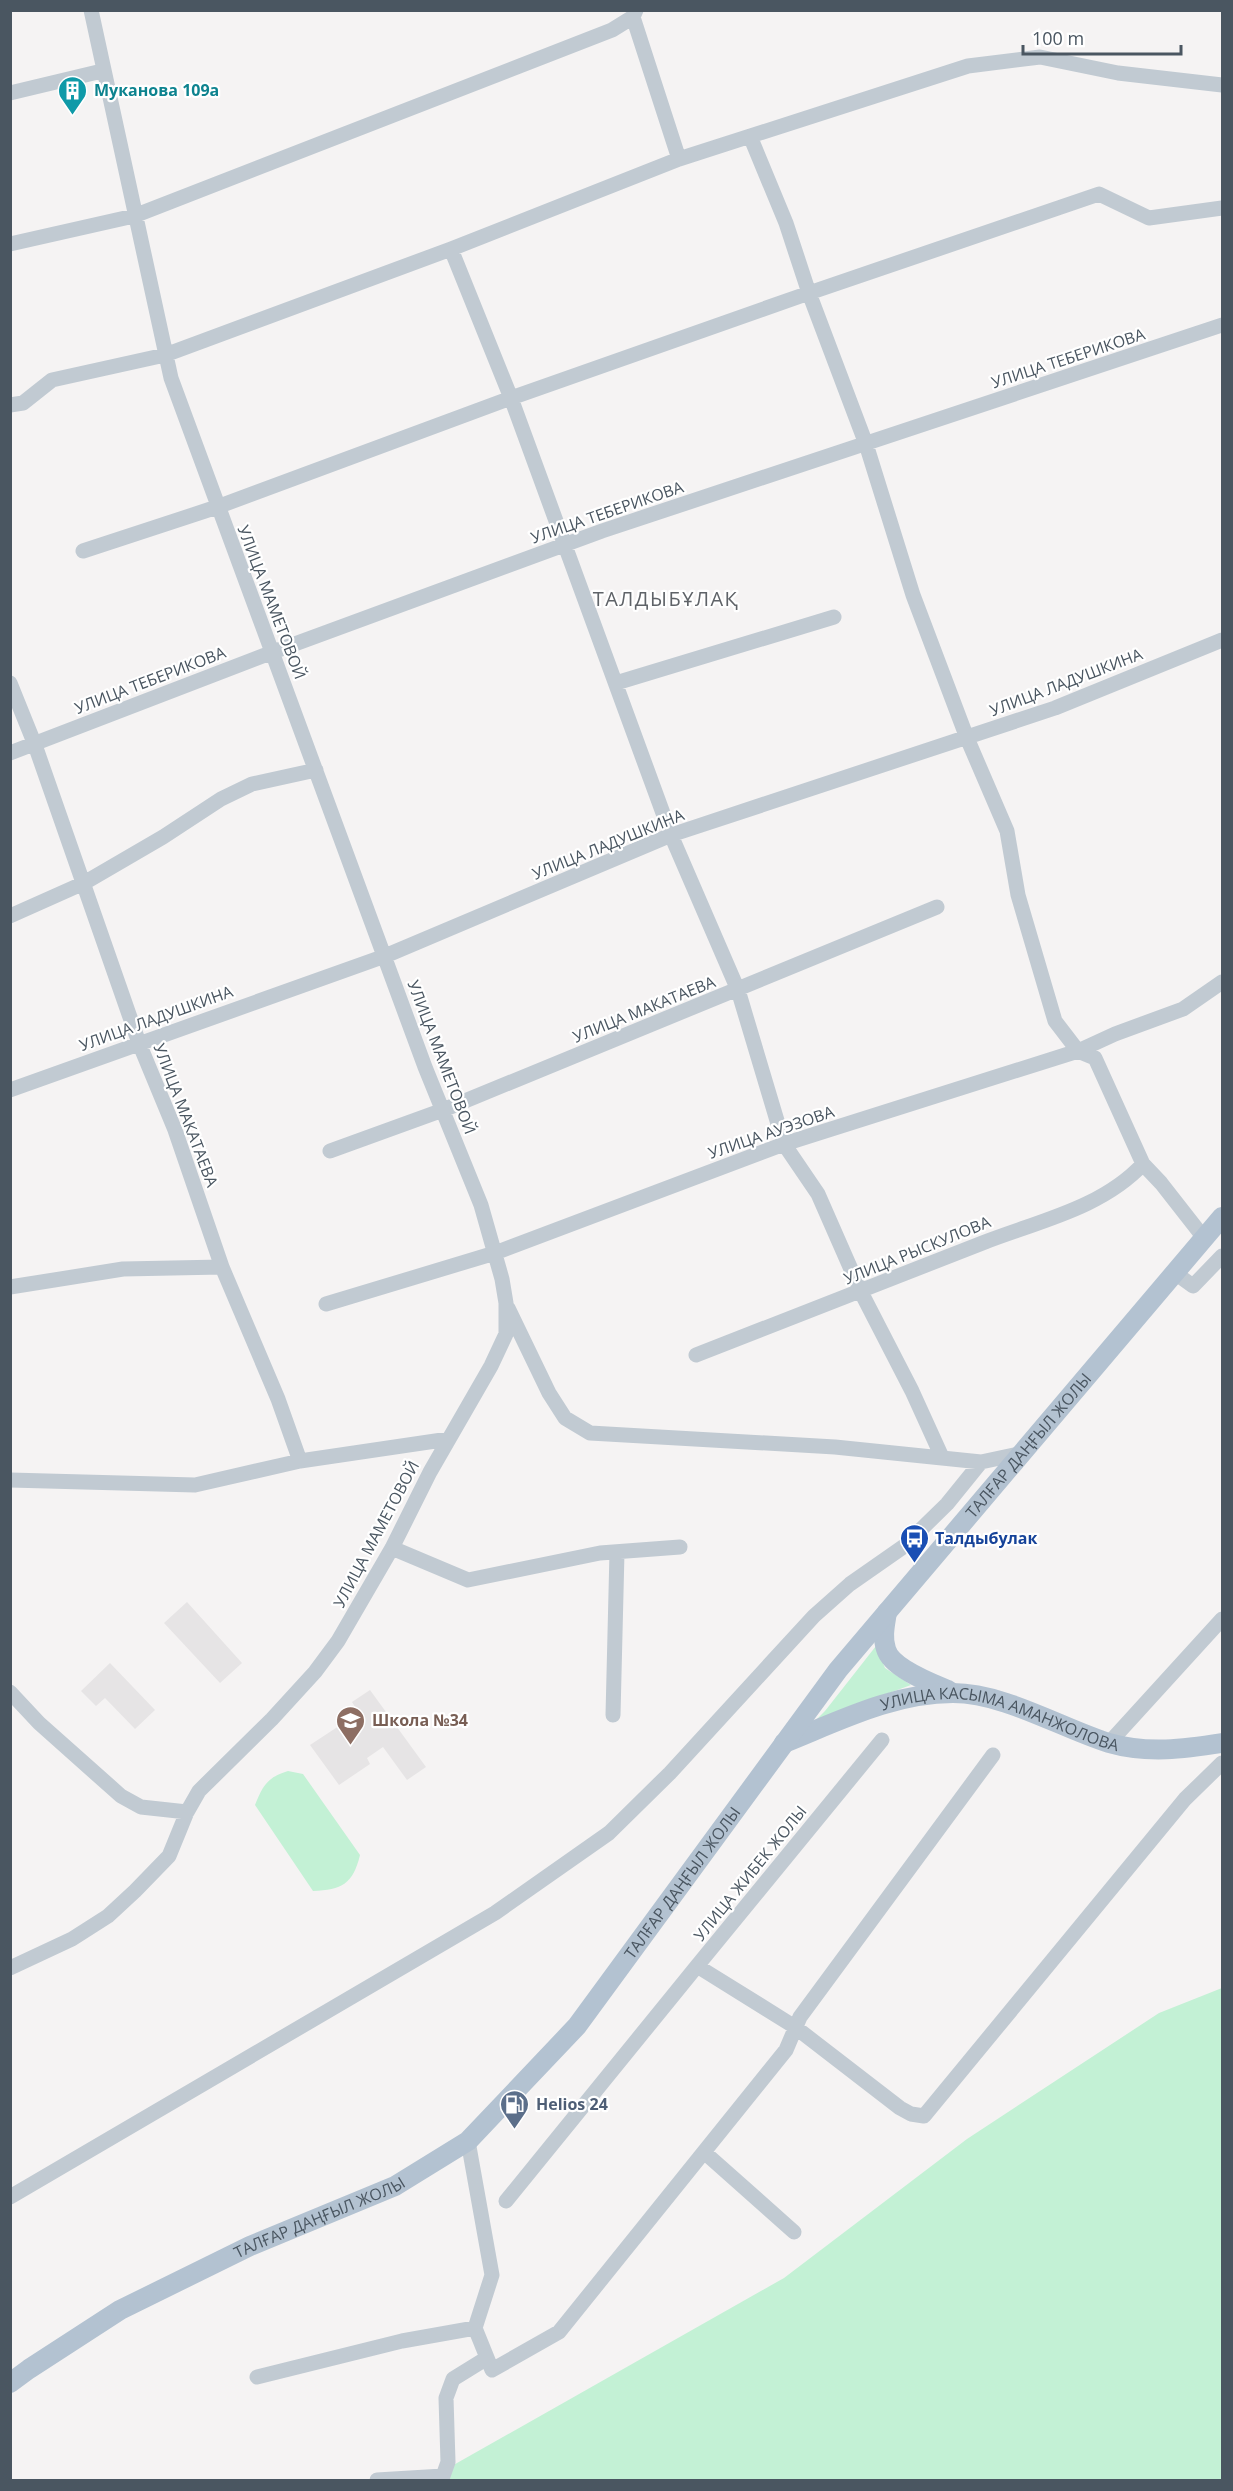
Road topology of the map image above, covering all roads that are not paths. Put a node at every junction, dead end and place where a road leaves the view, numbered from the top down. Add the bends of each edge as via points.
1 (91, 10) edge
2 (635, 14) edge
3 (102, 71) junction
4 (1222, 86) edge
5 (10, 93) edge
6 (750, 136) junction
7 (679, 159) junction
8 (1222, 208) edge
9 (134, 216) junction
10 (10, 244) edge
11 (451, 249) junction
12 (809, 293) junction
13 (1222, 326) edge
14 (165, 355) junction
15 (511, 398) junction
16 (10, 405) edge
17 (866, 444) junction
18 (217, 507) junction
19 (566, 544) junction
20 (83, 551) dead end
21 (834, 617) dead end
22 (1222, 640) edge
23 (273, 652) junction
24 (10, 683) edge
25 (616, 683) junction
26 (967, 738) junction
27 (35, 745) junction
28 (10, 753) edge
29 (316, 770) junction
30 (671, 835) junction
31 (84, 883) junction
32 (938, 908) dead end
33 (10, 916) edge
34 (385, 956) junction
35 (1222, 982) edge
36 (738, 990) junction
37 (139, 1043) junction
38 (1078, 1051) junction
39 (10, 1090) edge
40 (442, 1110) junction
41 (784, 1144) junction
42 (330, 1151) dead end
43 (1143, 1164) junction
44 (1222, 1217) edge
45 (1204, 1238) junction
46 (495, 1253) junction
47 (1222, 1256) edge
48 (222, 1267) junction
49 (1175, 1273) junction
50 (10, 1287) edge
51 (861, 1292) junction
52 (506, 1303) junction
53 (326, 1304) dead end
54 (696, 1355) dead end
55 (449, 1439) junction
56 (1023, 1453) junction
57 (942, 1457) junction
58 (300, 1461) junction
59 (981, 1462) junction
60 (10, 1480) edge
61 (680, 1547) dead end
62 (392, 1548) junction
63 (617, 1552) junction
64 (887, 1612) junction
65 (1222, 1619) edge
66 (10, 1692) edge
67 (956, 1693) junction
68 (613, 1714) dead end
69 (882, 1740) dead end
70 (784, 1743) junction
71 (1109, 1743) junction
72 (1222, 1743) edge
73 (993, 1755) dead end
74 (1222, 1763) edge
75 (187, 1812) junction
76 (697, 1966) junction
77 (10, 1968) edge
78 (795, 2027) junction
79 (468, 2141) junction
80 (704, 2152) junction
81 (10, 2197) edge
82 (506, 2201) dead end
83 (794, 2232) dead end
84 (475, 2328) junction
85 (487, 2358) junction
86 (257, 2377) dead end
87 (10, 2383) edge
88 (377, 2481) edge

1 - 3 street, УЛИЦА МАМЕТОВОЙ
2 - 7 street
2 - 9 street via 612,30
3 - 5 street
3 - 9 street, УЛИЦА МАМЕТОВОЙ
4 - 6 street via 1118,73 1040,57 968,66
6 - 7 street
6 - 12 street via 786,223
7 - 11 street
8 - 12 street via 1149,218 1099,194
9 - 10 street
9 - 14 street, УЛИЦА МАМЕТОВОЙ
11 - 14 street
11 - 15 street
12 - 15 street
12 - 17 street
13 - 17 street, УЛИЦА ТЕБЕРИКОВА
14 - 16 street via 52,380 23,403
14 - 18 street, УЛИЦА МАМЕТОВОЙ
15 - 18 street
15 - 19 street
17 - 19 street, УЛИЦА ТЕБЕРИКОВА
17 - 26 street via 913,595
18 - 20 street
18 - 23 street, УЛИЦА МАМЕТОВОЙ
19 - 23 street, УЛИЦА ТЕБЕРИКОВА
19 - 25 street
21 - 25 street
22 - 26 street, УЛИЦА ЛАДУШКИНА via 1055,708
23 - 27 street, УЛИЦА ТЕБЕРИКОВА
23 - 29 street, УЛИЦА МАМЕТОВОЙ
24 - 27 street, УЛИЦА МАКАТАЕВА
25 - 30 street
26 - 30 street, УЛИЦА ЛАДУШКИНА
26 - 38 street via 1007,831 1018,895 1055,1021
27 - 28 street, УЛИЦА ТЕБЕРИКОВА
27 - 31 street, УЛИЦА МАКАТАЕВА
29 - 31 street via 252,784 231,794
29 - 34 street, УЛИЦА МАМЕТОВОЙ
30 - 34 street, УЛИЦА ЛАДУШКИНА
30 - 36 street
31 - 33 street
31 - 37 street, УЛИЦА МАКАТАЕВА
32 - 36 street, УЛИЦА МАКАТАЕВА
34 - 37 street, УЛИЦА ЛАДУШКИНА
34 - 40 street, УЛИЦА МАМЕТОВОЙ
35 - 38 street, УЛИЦА АУЭЗОВА via 1183,1009
36 - 40 street, УЛИЦА МАКАТАЕВА
36 - 41 street
37 - 39 street, УЛИЦА ЛАДУШКИНА
37 - 48 street, УЛИЦА МАКАТАЕВА via 175,1130
38 - 41 street, УЛИЦА АУЭЗОВА
38 - 43 street via 1095,1058
40 - 42 street, УЛИЦА МАКАТАЕВА
40 - 46 street, УЛИЦА МАМЕТОВОЙ via 481,1205
41 - 46 street, УЛИЦА АУЭЗОВА
41 - 51 street via 818,1194
43 - 45 street
43 - 51 street, УЛИЦА РЫСКУЛОВА via 1131,1177 1090,1203
44 - 45 main road, ТАЛҒАР ДАҢҒЫЛ ЖОЛЫ
45 - 49 main road, ТАЛҒАР ДАҢҒЫЛ ЖОЛЫ
46 - 52 street, УЛИЦА МАМЕТОВОЙ
46 - 53 street, УЛИЦА АУЭЗОВА
47 - 49 street via 1192,1286
48 - 50 street via 123,1269
48 - 58 street, УЛИЦА МАКАТАЕВА
49 - 56 main road, ТАЛҒАР ДАҢҒЫЛ ЖОЛЫ
51 - 54 street, УЛИЦА РЫСКУЛОВА
51 - 57 street
52 - 55 street, УЛИЦА МАМЕТОВОЙ via 506,1334
52 - 57 street via 565,1418 590,1433
55 - 58 street
55 - 62 street, УЛИЦА МАМЕТОВОЙ
56 - 59 street
56 - 64 main road, ТАЛҒАР ДАҢҒЫЛ ЖОЛЫ
57 - 59 street
58 - 60 street via 195,1485
59 - 81 street via 947,1504 903,1547 850,1584 814,1616 670,1773 609,1833 495,1913
61 - 63 street
62 - 63 street via 468,1580
62 - 75 street, УЛИЦА МАМЕТОВОЙ via 338,1641 315,1672 199,1791
63 - 68 street
64 - 67 main road via 883,1635 886,1653 905,1670
64 - 70 main road, ТАЛҒАР ДАҢҒЫЛ ЖОЛЫ
65 - 71 street
66 - 75 street via 121,1796 141,1807
67 - 70 main road, УЛИЦА КАСЫМА АМАНЖОЛОВА via 918,1694 882,1703
67 - 71 main road, УЛИЦА КАСЫМА АМАНЖОЛОВА via 1018,1708
69 - 76 street, УЛИЦА ЖИБЕК ЖОЛЫ
70 - 79 main road, ТАЛҒАР ДАҢҒЫЛ ЖОЛЫ via 577,2026
71 - 72 main road, УЛИЦА КАСЫМА АМАНЖОЛОВА via 1163,1750
73 - 78 street
74 - 78 street, УЛИЦА ЖИБЕК ЖОЛЫ via 1185,1799 924,2115 900,2108
75 - 77 street, УЛИЦА МАМЕТОВОЙ via 169,1856 108,1916 72,1940
76 - 78 street, УЛИЦА ЖИБЕК ЖОЛЫ
76 - 82 street
78 - 80 street via 786,2050
79 - 84 street via 492,2275
79 - 87 main road, ТАЛҒАР ДАҢҒЫЛ ЖОЛЫ via 395,2186 250,2246 120,2310
80 - 83 street
80 - 85 street via 559,2332 492,2370
84 - 85 street
84 - 86 street via 402,2341
85 - 88 street via 453,2379 446,2398 448,2462 443,2475

